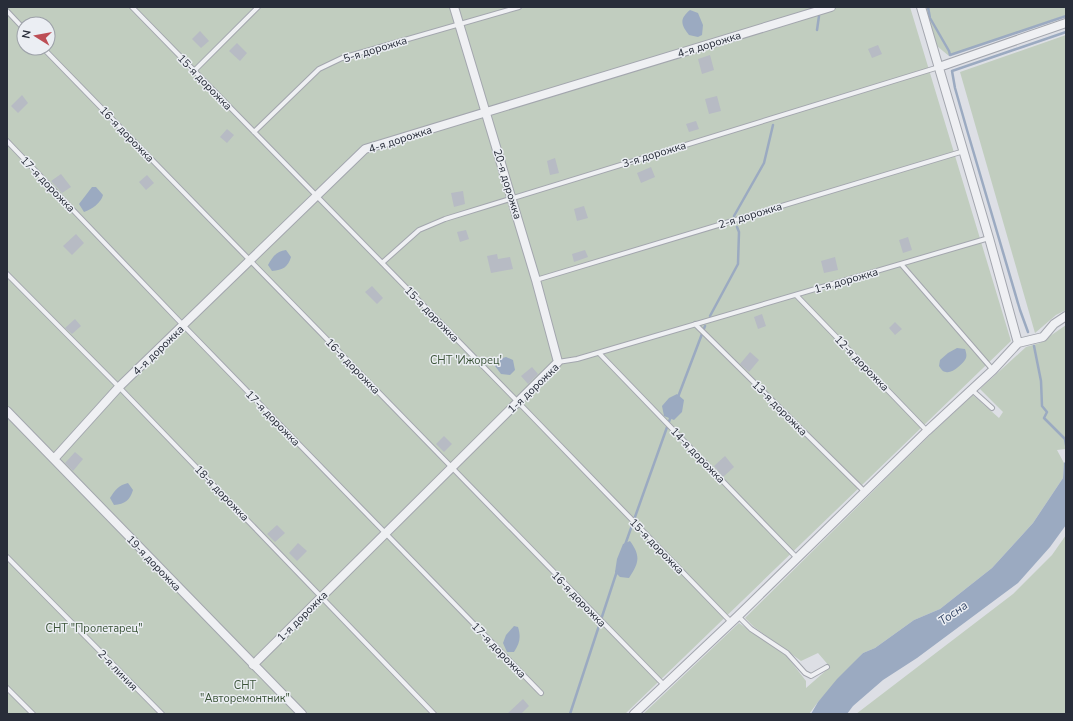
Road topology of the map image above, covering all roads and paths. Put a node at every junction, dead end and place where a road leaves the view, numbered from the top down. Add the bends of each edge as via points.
1 (258, 7) edge
2 (454, 7) edge
3 (519, 7) edge
4 (831, 7) edge
5 (921, 7) edge
6 (134, 8) edge
7 (7, 11) edge
8 (16, 21) edge
9 (1066, 23) edge
10 (460, 25) junction
11 (51, 56) edge
12 (939, 67) junction
13 (194, 71) junction
14 (486, 113) junction
15 (254, 132) junction
16 (7, 141) edge
17 (964, 151) junction
18 (316, 196) junction
19 (512, 198) junction
20 (990, 238) junction
21 (250, 259) junction
22 (382, 263) junction
23 (901, 264) junction
24 (7, 274) edge
25 (536, 280) junction
26 (796, 295) junction
27 (1066, 316) edge
28 (184, 325) junction
29 (697, 326) junction
30 (1018, 343) junction
31 (599, 353) junction
32 (558, 362) junction
33 (993, 370) junction
34 (119, 387) junction
35 (972, 389) junction
36 (518, 402) junction
37 (992, 408) dead end
38 (7, 410) edge
39 (927, 431) junction
40 (54, 459) junction
41 (452, 468) junction
42 (865, 492) junction
43 (386, 533) junction
44 (7, 557) edge
45 (797, 558) junction
46 (322, 597) junction
47 (738, 616) junction
48 (731, 622) junction
49 (253, 665) junction
50 (827, 667) dead end
51 (664, 684) junction
52 (7, 688) edge
53 (541, 693) dead end
54 (33, 714) edge
55 (162, 714) edge
56 (302, 714) edge
57 (434, 714) edge
58 (634, 714) edge

1 - 13 lane
2 - 10 street, 20-я дорожка
3 - 10 lane, 5-я дорожка
4 - 14 street, 4-я дорожка
5 - 12 street
6 - 13 lane, 15-я дорожка
7 - 8 lane
9 - 12 street
10 - 14 street, 20-я дорожка
10 - 15 lane, 5-я дорожка via 342,58 319,69
11 - 21 lane, 16-я дорожка
12 - 17 street
12 - 19 lane, 3-я дорожка
13 - 15 lane, 15-я дорожка
14 - 18 street, 4-я дорожка via 365,149
14 - 19 street, 20-я дорожка
15 - 18 lane, 15-я дорожка
16 - 28 lane, 17-я дорожка
17 - 20 street
17 - 25 lane, 2-я дорожка
18 - 21 street, 4-я дорожка
18 - 22 lane, 15-я дорожка
19 - 22 lane, 3-я дорожка via 419,230
19 - 25 street, 20-я дорожка
20 - 23 lane, 1-я дорожка
20 - 30 street
21 - 28 street, 4-я дорожка
21 - 41 lane, 16-я дорожка
22 - 36 lane, 15-я дорожка
23 - 26 lane, 1-я дорожка
23 - 33 lane
24 - 34 lane, 18-я дорожка
25 - 32 street, 20-я дорожка
26 - 29 lane, 1-я дорожка
26 - 39 lane, 12-я дорожка
27 - 30 street via 1054,324 1043,337
28 - 34 street, 4-я дорожка
28 - 43 lane, 17-я дорожка
29 - 31 lane, 1-я дорожка
29 - 42 lane, 13-я дорожка
30 - 33 street
31 - 32 lane, 1-я дорожка
31 - 45 lane, 14-я дорожка
32 - 36 street, 1-я дорожка
33 - 35 street
34 - 40 street, 4-я дорожка
34 - 46 lane, 18-я дорожка
35 - 37 lane
35 - 39 street
36 - 41 street, 1-я дорожка
36 - 48 lane, 15-я дорожка
38 - 40 street, 19-я дорожка
39 - 42 street
40 - 49 street, 19-я дорожка
41 - 43 street, 1-я дорожка
41 - 51 lane, 16-я дорожка
42 - 45 street
43 - 46 street, 1-я дорожка
43 - 53 lane, 17-я дорожка
44 - 55 lane, 2-я линия
45 - 47 street
46 - 49 street, 1-я дорожка
46 - 57 lane, 18-я дорожка
47 - 48 street
47 - 50 lane via 751,629 787,653 805,673 811,676
48 - 51 street
49 - 56 street, 19-я дорожка
51 - 58 street
52 - 54 lane

